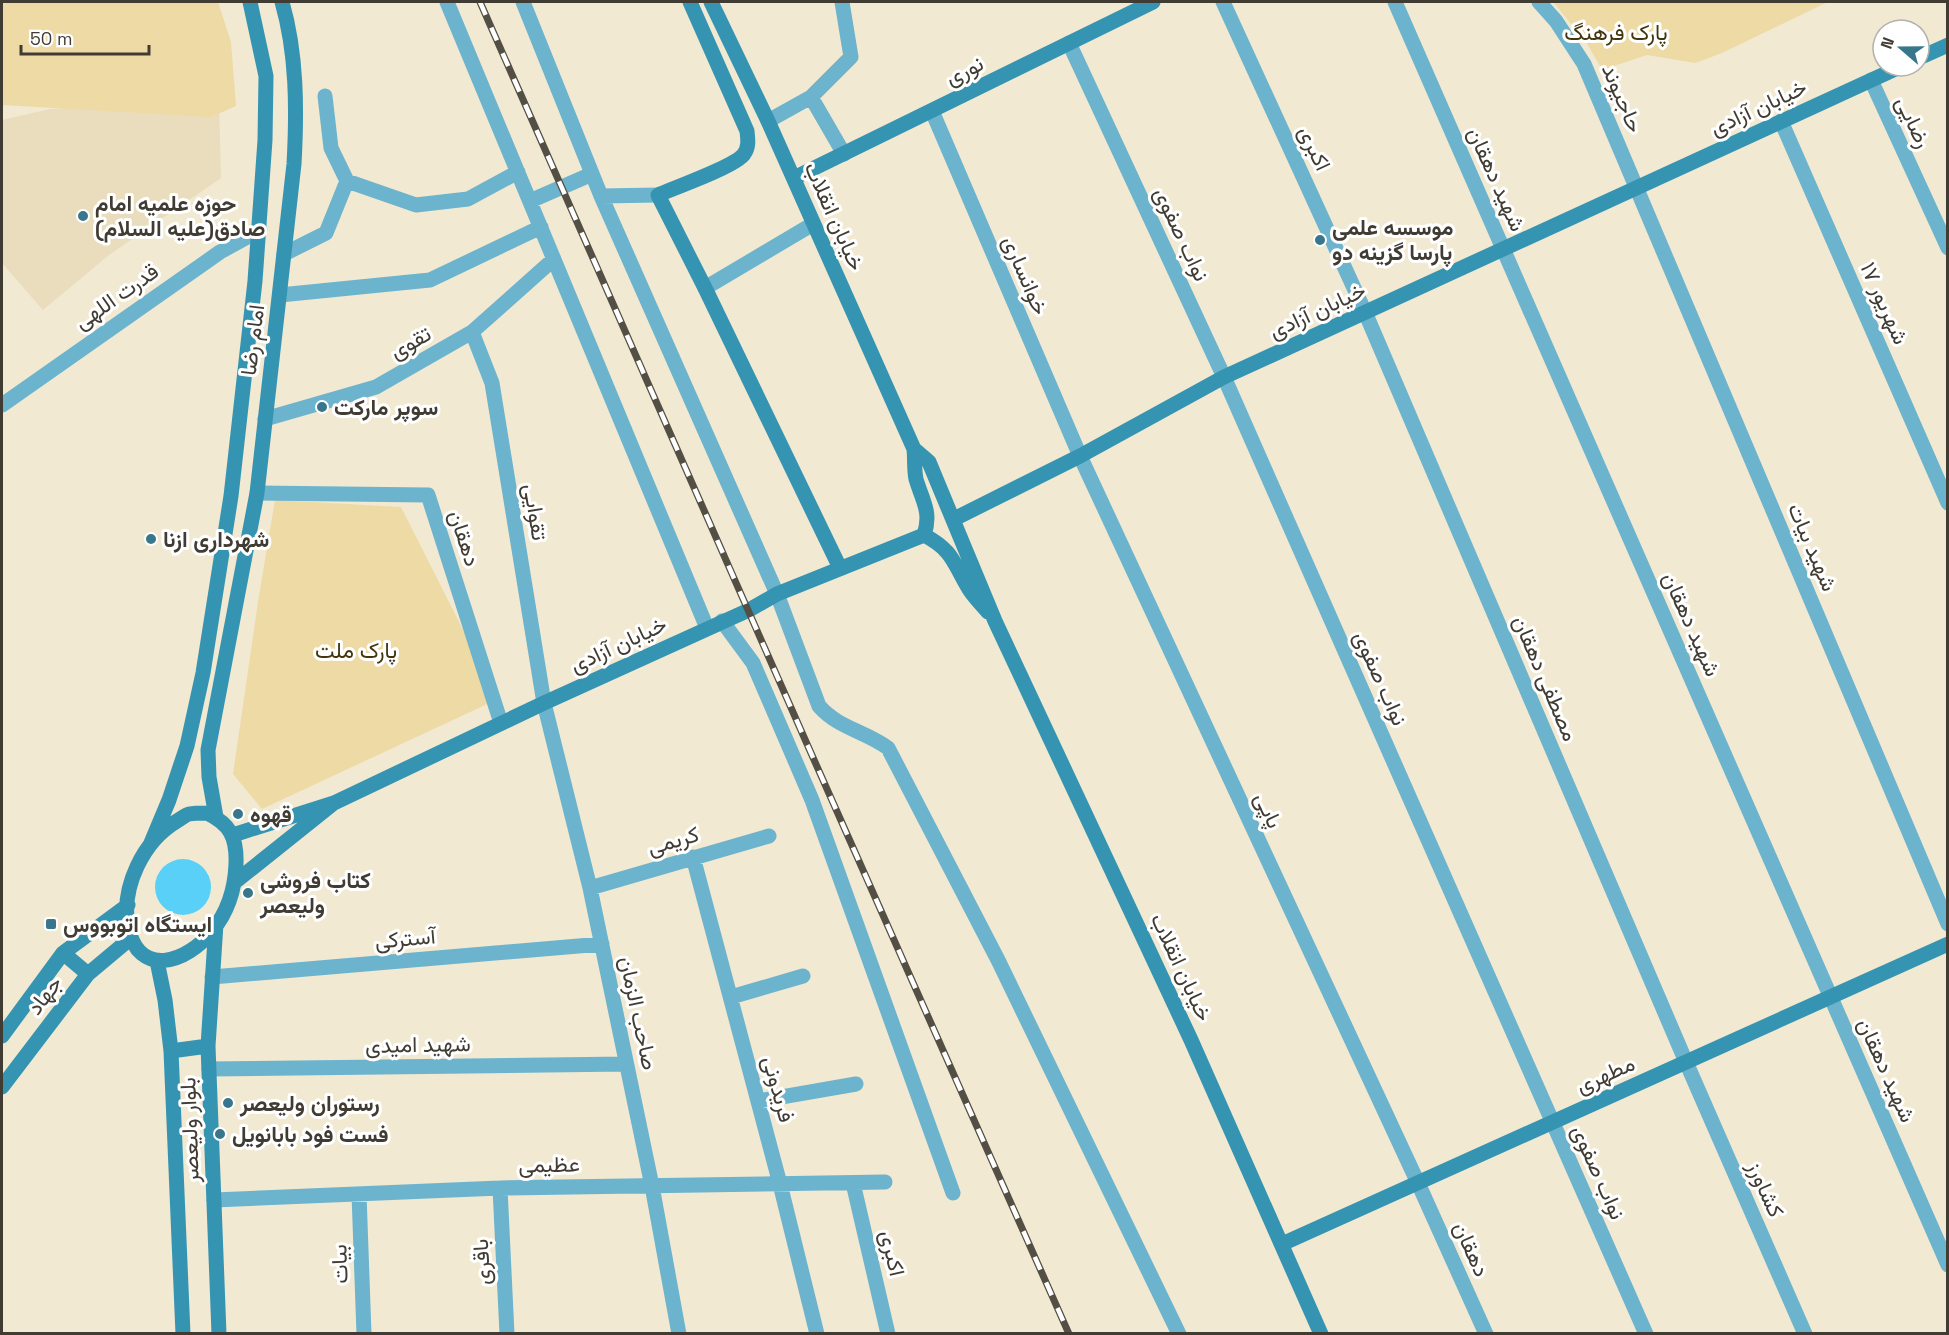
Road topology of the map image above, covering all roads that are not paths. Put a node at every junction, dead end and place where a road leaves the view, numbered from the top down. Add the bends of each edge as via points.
1 (250, 2) edge
2 (282, 2) edge
3 (447, 2) edge
4 (523, 2) edge
5 (690, 2) edge
6 (711, 2) edge
7 (842, 2) edge
8 (1153, 2) edge
9 (1223, 2) edge
10 (1395, 2) edge
11 (1539, 2) edge
12 (1069, 43) junction
13 (1947, 45) edge
14 (1931, 52) edge
15 (1875, 78) edge
16 (1871, 80) junction
17 (325, 96) dead end
18 (811, 97) junction
19 (932, 111) junction
20 (768, 121) junction
21 (1781, 121) junction
22 (844, 154) junction
23 (518, 172) junction
24 (592, 174) junction
25 (794, 178) junction
26 (347, 181) junction
27 (1636, 188) junction
28 (657, 195) junction
29 (601, 196) junction
30 (530, 201) junction
31 (813, 224) junction
32 (541, 227) junction
33 (260, 230) junction
34 (1947, 248) edge
35 (1504, 249) junction
36 (284, 254) junction
37 (554, 259) junction
38 (705, 288) junction
39 (280, 295) junction
40 (1365, 312) junction
41 (472, 332) junction
42 (1224, 377) junction
43 (2, 405) edge
44 (265, 419) junction
45 (914, 449) junction
46 (1080, 456) junction
47 (257, 493) junction
48 (1947, 504) edge
49 (954, 519) junction
50 (924, 535) junction
51 (840, 568) junction
52 (777, 594) junction
53 (722, 621) junction
54 (995, 621) junction
55 (707, 628) junction
56 (544, 703) junction
57 (501, 723) junction
58 (333, 803) junction
59 (216, 817) junction
60 (233, 835) junction
61 (769, 836) dead end
62 (151, 843) junction
63 (693, 858) junction
64 (235, 882) junction
65 (590, 888) junction
66 (128, 905) junction
67 (216, 924) junction
68 (1947, 924) edge
69 (131, 939) junction
70 (602, 944) junction
71 (1947, 944) edge
72 (63, 953) junction
73 (156, 961) junction
74 (88, 974) junction
75 (803, 976) dead end
76 (212, 977) junction
77 (731, 997) junction
78 (1830, 997) junction
79 (2, 1036) edge
80 (208, 1046) junction
81 (171, 1051) junction
82 (1686, 1062) junction
83 (627, 1064) junction
84 (209, 1069) junction
85 (856, 1084) dead end
86 (2, 1088) edge
87 (759, 1101) junction
88 (1552, 1122) junction
89 (885, 1182) dead end
90 (853, 1183) junction
91 (1418, 1183) junction
92 (780, 1184) junction
93 (652, 1186) junction
94 (500, 1188) junction
95 (953, 1193) dead end
96 (359, 1194) junction
97 (214, 1200) junction
98 (1282, 1244) junction
99 (1947, 1265) edge
100 (183, 1334) edge
101 (219, 1334) edge
102 (364, 1334) edge
103 (507, 1334) edge
104 (680, 1334) edge
105 (817, 1334) edge
106 (888, 1334) edge
107 (1179, 1334) edge
108 (1322, 1334) edge
109 (1486, 1334) edge
110 (1646, 1334) edge
111 (1805, 1334) edge

1 - 33 main road, امام رضا via 266,76
2 - 36 main road, امام رضا via 297,110
3 - 23 street
4 - 24 street
5 - 28 main road via 747,131 748,145 743,156 731,163
6 - 20 main road, خیابان انقلاب
7 - 18 street via 851,57
8 - 12 main road, نوری
9 - 40 street, اکبری
10 - 35 street, شهید دهقان
11 - 27 street, حاجیوند via 1584,64
12 - 19 main road, نوری
12 - 42 street, نواب صفوی
13 - 14 main road
15 - 16 main road, خیابان آزادی
16 - 21 main road, خیابان آزادی
16 - 34 street, رضایی
17 - 26 street via 331,148
18 - 20 street
18 - 22 street
19 - 22 main road, نوری
19 - 46 street, خوانساری
20 - 25 main road, خیابان انقلاب
21 - 27 main road, خیابان آزادی
21 - 48 street, ۱۷ شهریور
22 - 25 main road, نوری
23 - 26 street via 468,199 416,205
23 - 30 street
24 - 29 street
24 - 30 street
25 - 31 main road, خیابان انقلاب
26 - 36 street via 327,233
27 - 35 main road, خیابان آزادی
27 - 68 street, شهید بیات
28 - 29 street
28 - 38 main road
29 - 52 street
30 - 32 street
31 - 38 street
31 - 45 main road, خیابان انقلاب
32 - 37 street
32 - 39 street via 430,280
33 - 43 street, قدرت اللهی via 220,252
33 - 62 main road, امام رضا via 231,496 202,673 187,746
35 - 40 main road, خیابان آزادی
35 - 78 street, شهید دهقان
36 - 39 main road, امام رضا
37 - 41 street, تقوی
37 - 55 street
38 - 51 main road
39 - 44 main road, امام رضا
40 - 42 main road, خیابان آزادی
40 - 82 street, مصطفی دهقان
41 - 44 street, تقوی via 376,387
41 - 56 street, تقوایی via 492,383
42 - 46 main road, خیابان آزادی
42 - 88 street, نواب صفوی
44 - 47 main road, امام رضا
45 - 49 main road, خیابان انقلاب via 929,462
45 - 50 main road, خیابان انقلاب via 915,476 929,522
46 - 49 main road, خیابان آزادی
46 - 91 street, پاپی
47 - 57 street, دهقان via 428,495
47 - 59 main road, امام رضا via 208,750
49 - 54 main road, خیابان انقلاب
50 - 51 main road, خیابان آزادی
50 - 54 main road, خیابان انقلاب via 949,552 970,590
51 - 52 main road, خیابان آزادی
52 - 53 main road, خیابان آزادی
52 - 107 street via 819,706 829,718 888,748 998,960
53 - 55 main road, خیابان آزادی
53 - 95 street via 753,663 812,800
54 - 98 main road, خیابان انقلاب
55 - 56 main road, خیابان آزادی
56 - 57 main road, خیابان آزادی
56 - 65 street, صاحب الزمان
57 - 58 main road, خیابان آزادی
58 - 60 main road
58 - 64 main road
59 - 60 main road
59 - 62 main road via 189,814
60 - 64 main road via 237,857
61 - 63 street, کریمی
62 - 66 main road via 137,866
63 - 65 street, کریمی
63 - 77 street, فریدونی
64 - 67 main road
65 - 70 street, صاحب الزمان
66 - 69 main road
66 - 72 main road, جهاد
67 - 73 main road via 194,949 174,960
67 - 76 main road, بلوار ولیعصر
69 - 73 main road via 142,954
69 - 74 main road, جهاد
70 - 76 street, آسترکی
70 - 83 street, صاحب الزمان
71 - 78 main road, مطهری
72 - 74 main road
72 - 79 main road, جهاد
73 - 81 main road, بلوار ولیعصر
74 - 86 main road, جهاد
75 - 77 street
76 - 80 main road, بلوار ولیعصر
77 - 87 street, فریدونی
78 - 82 main road, مطهری
78 - 99 street, شهید دهقان
80 - 81 main road
80 - 84 main road, بلوار ولیعصر
81 - 100 main road, بلوار ولیعصر
82 - 88 main road, مطهری
82 - 111 street, کشاورز
83 - 84 street, شهید امیدی
83 - 93 street, صاحب الزمان
84 - 97 main road, بلوار ولیعصر
85 - 87 street
87 - 92 street, فریدونی
88 - 91 main road, مطهری
88 - 110 street, نواب صفوی
89 - 90 street, عظیمی
90 - 92 street, عظیمی
90 - 106 street, اکبری
91 - 98 main road, مطهری
91 - 109 street, دهقان
92 - 93 street, عظیمی
92 - 105 street, فریدونی
93 - 94 street, عظیمی
93 - 104 street, صاحب الزمان
94 - 96 street, عظیمی
94 - 103 street, باقری
96 - 97 street, عظیمی
96 - 102 street, بیات
97 - 101 main road, بلوار ولیعصر
98 - 108 main road, خیابان انقلاب

